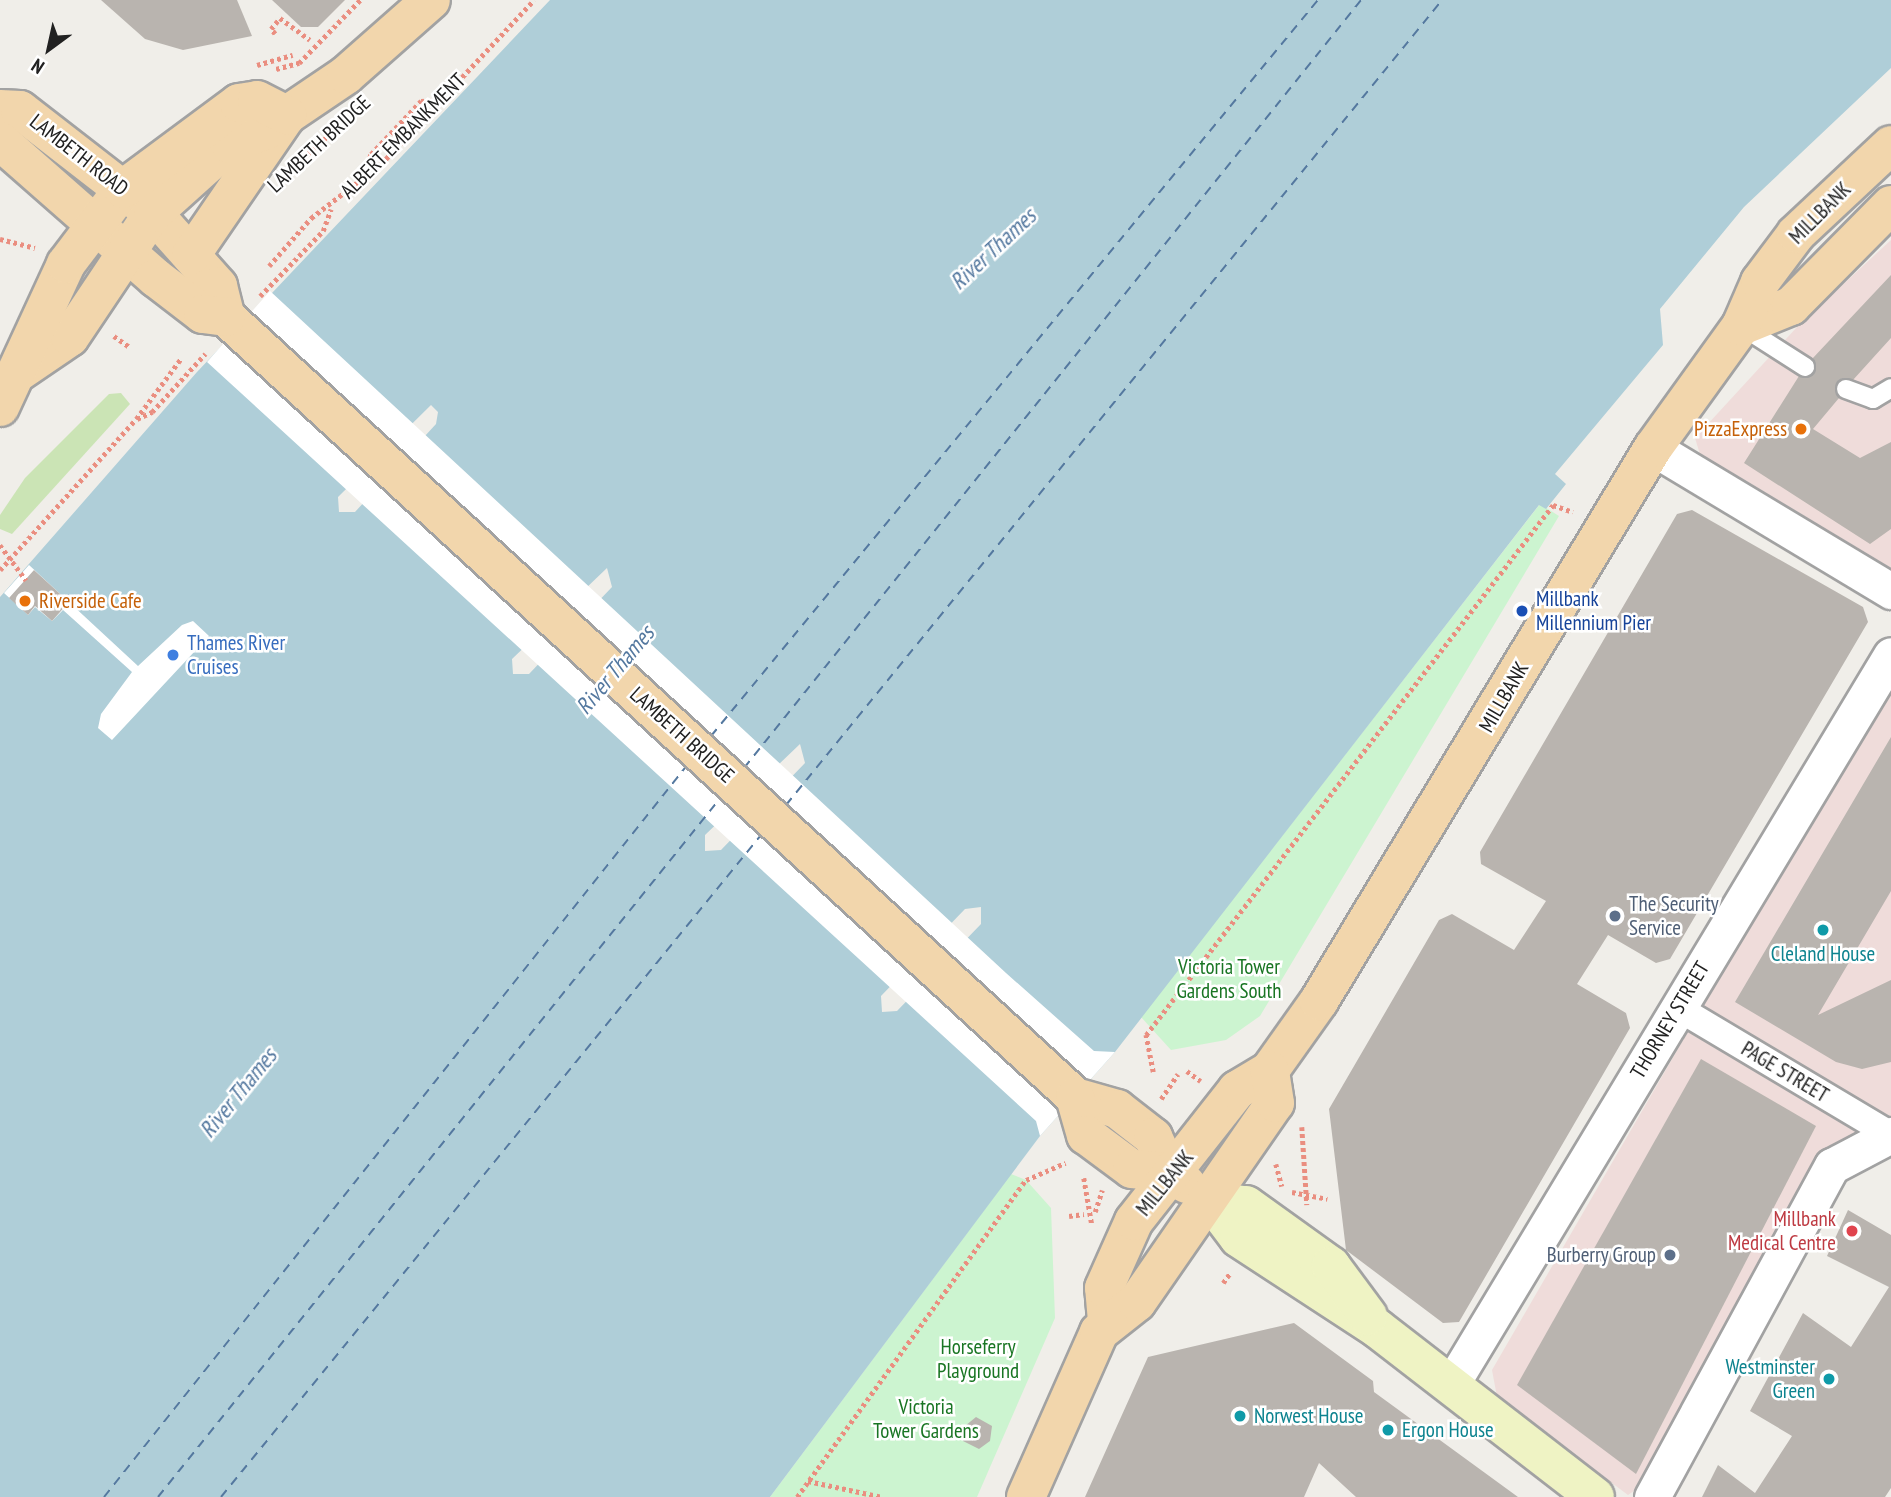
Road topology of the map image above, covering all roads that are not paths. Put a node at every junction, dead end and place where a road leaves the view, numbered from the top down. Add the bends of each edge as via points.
1 (431, 0) edge
2 (0, 109) edge
3 (284, 120) junction
4 (0, 141) edge
5 (1883, 175) edge
6 (123, 189) junction
7 (153, 213) junction
8 (94, 225) junction
9 (127, 254) junction
10 (191, 255) junction
11 (232, 323) junction
12 (1741, 326) junction
13 (1805, 367) dead end
14 (20, 371) junction
15 (1891, 388) edge
16 (1846, 389) dead end
17 (0, 407) edge
18 (1653, 448) junction
19 (1891, 591) edge
20 (1891, 655) edge
21 (1678, 1008) junction
22 (1270, 1070) junction
23 (1075, 1097) junction
24 (1891, 1135) edge
25 (1169, 1172) junction
26 (1211, 1201) junction
27 (1107, 1321) junction
28 (1451, 1385) junction
29 (1026, 1497) edge
30 (1595, 1497) edge
31 (1652, 1497) edge

1 - 3 main road via 346,75
2 - 6 main road, LAMBETH ROAD via 20,110
3 - 6 main road via 257,100 239,103
3 - 7 main road via 230,144
3 - 10 main road
4 - 8 main road, LAMBETH ROAD
5 - 12 main road, MILLBANK via 1796,234 1760,282
6 - 7 main road, LAMBETH ROAD
6 - 8 main road
7 - 9 main road
7 - 10 main road
8 - 9 main road, LAMBETH ROAD
8 - 14 main road via 31,329
9 - 11 main road, LAMBETH BRIDGE via 203,314
9 - 14 main road via 70,337
10 - 11 main road via 218,286
11 - 23 main road, LAMBETH BRIDGE
12 - 13 lane
12 - 18 main road, MILLBANK
14 - 17 main road
15 - 16 lane via 1873,399
18 - 19 street
18 - 22 main road, MILLBANK via 1379,906
20 - 21 street, THORNEY STREET
21 - 24 street, PAGE STREET
21 - 28 street, THORNEY STREET
22 - 25 main road, MILLBANK via 1237,1090
22 - 26 main road, MILLBANK via 1275,1103
23 - 25 main road, LAMBETH BRIDGE via 1127,1116 1156,1141
23 - 25 main road via 1086,1135 1132,1169
24 - 31 street via 1832,1166
25 - 26 main road
25 - 27 main road, MILLBANK via 1134,1221 1110,1274
26 - 27 main road, MILLBANK via 1137,1302
26 - 28 main road via 1239,1238 1378,1329
27 - 29 main road, MILLBANK via 1074,1379
28 - 30 main road

